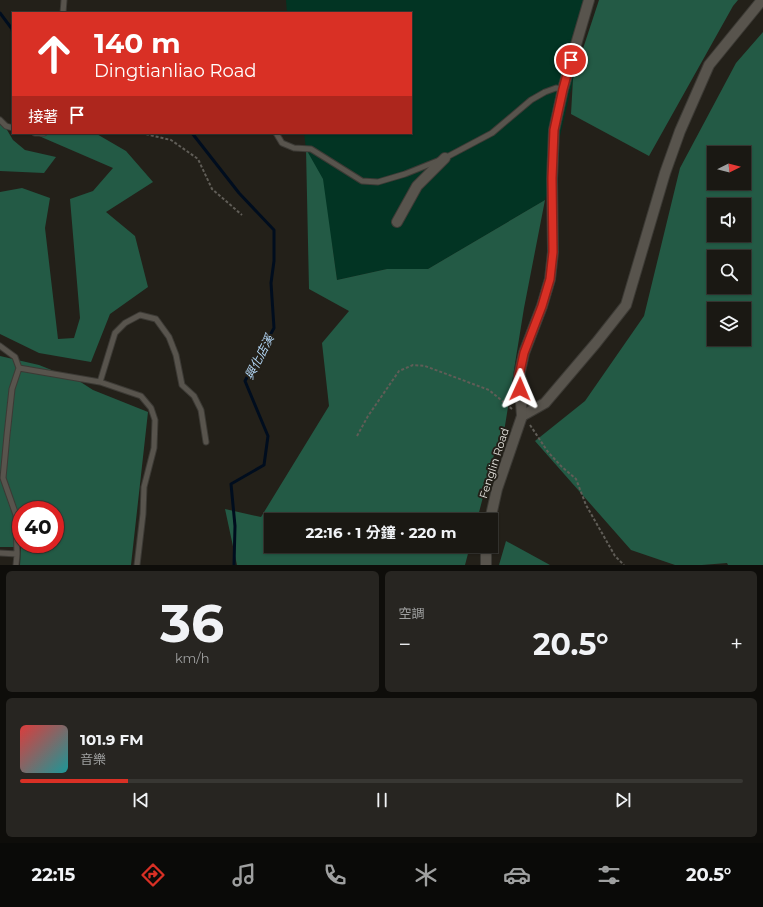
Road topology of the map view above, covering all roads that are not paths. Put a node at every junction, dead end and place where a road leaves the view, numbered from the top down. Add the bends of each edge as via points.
1 (64, 0) edge
2 (589, 0) edge
3 (762, 0) edge
4 (63, 12) edge
5 (563, 89) junction
6 (0, 120) edge
7 (12, 128) edge
8 (277, 134) edge
9 (445, 158) junction
10 (397, 222) dead end
11 (0, 346) edge
12 (19, 368) junction
13 (100, 382) junction
14 (522, 416) junction
15 (206, 442) dead end
16 (492, 513) edge
17 (0, 553) edge
18 (486, 553) edge
19 (17, 554) junction
20 (16, 565) edge
21 (137, 565) edge
22 (486, 565) edge

1 - 4 lane
2 - 5 street, Fenglin Road
3 - 14 street via 709,66 680,131 665,172 626,305 545,403
5 - 9 lane via 556,88 531,100 492,133
5 - 14 street, Fenglin Road via 554,130 553,252 550,279 524,353 519,376
6 - 7 lane
8 - 9 lane via 282,143 294,148 311,150 362,181 378,182
9 - 10 street via 417,186
11 - 12 lane via 15,357
12 - 13 lane
12 - 19 lane via 12,389 3,478 16,515
13 - 15 lane via 115,334 125,322 140,314 156,319 169,337 182,384 194,396 201,410
13 - 21 lane via 141,396 151,408 155,420 154,448 144,487
14 - 16 street, Fenglin Road via 497,489
17 - 19 lane
18 - 22 street
19 - 20 lane

